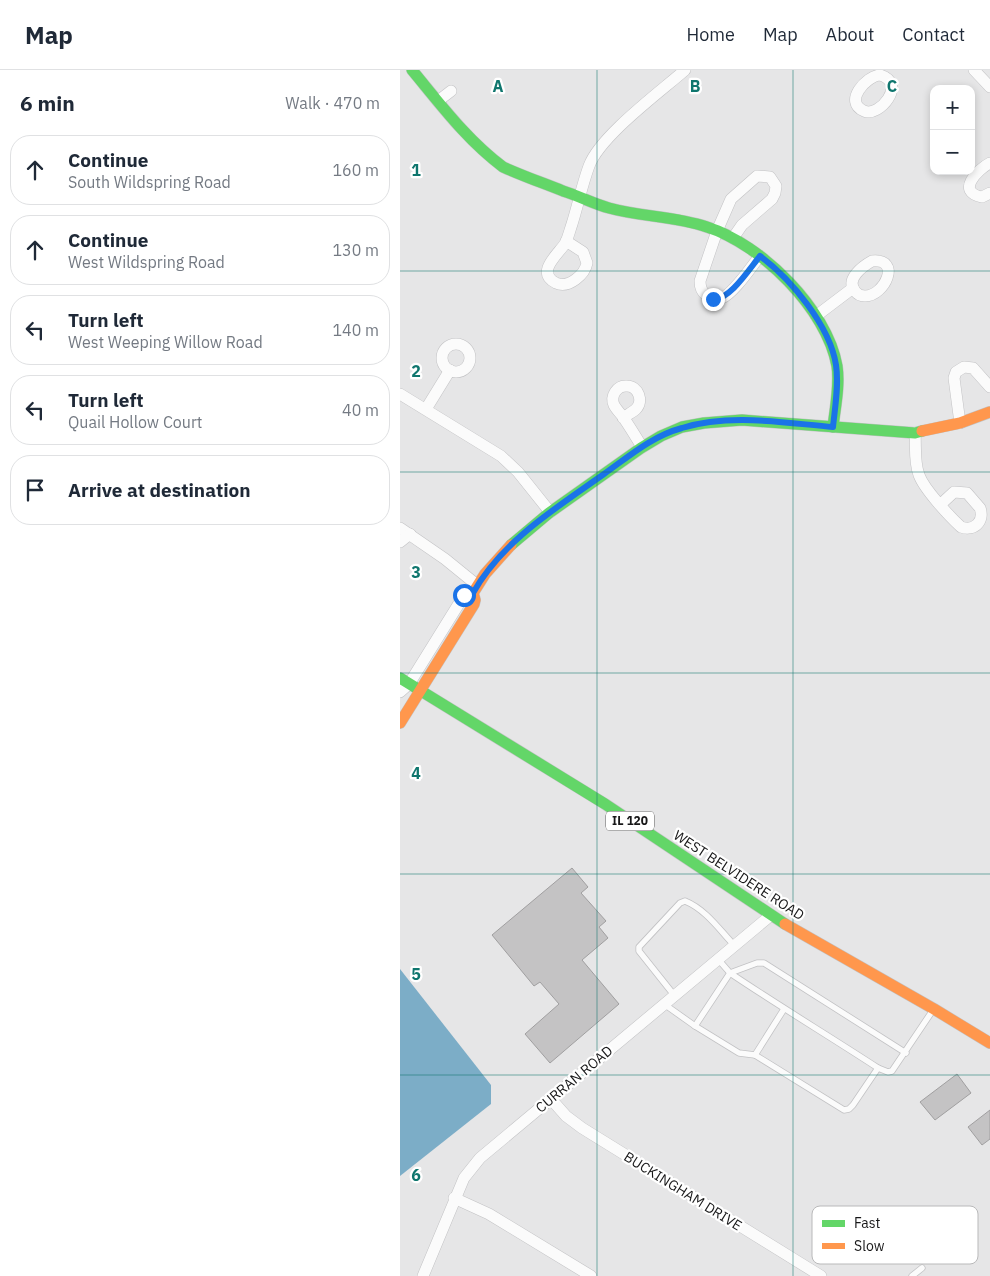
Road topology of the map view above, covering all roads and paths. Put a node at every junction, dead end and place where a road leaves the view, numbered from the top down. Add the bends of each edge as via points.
1 (412, 70) edge
2 (685, 70) edge
3 (896, 70) edge
4 (974, 70) edge
5 (889, 80) dead end
6 (990, 86) edge
7 (451, 91) dead end
8 (438, 101) junction
9 (990, 163) edge
10 (990, 193) edge
11 (580, 197) junction
12 (717, 231) junction
13 (733, 238) junction
14 (566, 241) dead end
15 (760, 256) junction
16 (853, 288) dead end
17 (816, 316) junction
18 (450, 370) dead end
19 (990, 387) edge
20 (400, 394) edge
21 (426, 409) junction
22 (990, 412) edge
23 (623, 418) dead end
24 (960, 423) junction
25 (833, 427) junction
26 (915, 433) junction
27 (642, 447) junction
28 (941, 504) dead end
29 (550, 512) junction
30 (405, 531) edge
31 (400, 542) edge
32 (475, 589) junction
33 (405, 681) edge
34 (420, 691) junction
35 (400, 692) edge
36 (400, 723) edge
37 (770, 916) junction
38 (734, 945) junction
39 (718, 958) junction
40 (730, 973) junction
41 (674, 995) junction
42 (664, 1004) junction
43 (934, 1009) junction
44 (784, 1010) junction
45 (695, 1026) junction
46 (990, 1043) edge
47 (906, 1054) junction
48 (755, 1055) junction
49 (878, 1068) junction
50 (551, 1098) junction
51 (454, 1198) junction
52 (922, 1268) dead end
53 (424, 1276) edge
54 (590, 1276) edge
55 (821, 1276) edge
56 (912, 1276) edge

1 - 8 street
2 - 11 street via 609,136 589,164
3 - 5 street
4 - 6 street
7 - 8 street
8 - 11 street via 487,156 512,171
9 - 10 street via 973,176 969,184 974,194 982,197
11 - 12 street via 609,208 695,223
11 - 14 street
12 - 13 street
12 - 13 street via 731,199 757,176 770,177 776,186 774,195
12 - 15 street via 700,281 701,288 709,297 725,297
13 - 15 street
15 - 17 street via 790,284
16 - 17 street
17 - 25 street via 832,347 836,366
18 - 21 street
19 - 24 street via 973,368 964,367 956,372
20 - 21 street
21 - 29 street via 501,456
22 - 24 street
23 - 27 street
24 - 26 street
25 - 26 street
25 - 27 street via 742,420 714,422 682,428 653,439
26 - 28 street via 919,475 924,486
27 - 29 street
29 - 32 street via 517,539 484,574
30 - 31 street
30 - 32 street via 445,559
32 - 33 street via 463,596
32 - 34 street via 474,604
33 - 34 street, WEST BELVIDERE ROAD / IL 120
33 - 35 street
34 - 36 street
34 - 37 street, WEST BELVIDERE ROAD / IL 120 via 605,804
37 - 38 street, CURRAN ROAD
37 - 43 street, WEST BELVIDERE ROAD / IL 120
38 - 39 street, CURRAN ROAD
38 - 41 lane via 706,915 690,903 680,903 639,947
39 - 40 lane
39 - 41 street, CURRAN ROAD
40 - 44 lane
40 - 45 lane
40 - 47 lane via 764,963
41 - 42 street, CURRAN ROAD
42 - 45 lane
42 - 50 street, CURRAN ROAD
43 - 46 street, WEST BELVIDERE ROAD / IL 120
43 - 47 lane
44 - 48 lane
44 - 49 lane
45 - 48 lane via 739,1053
47 - 49 lane via 892,1071
48 - 49 lane via 844,1110 854,1105
50 - 51 street, CURRAN ROAD via 480,1158 464,1178
50 - 55 street, BUCKINGHAM DRIVE via 566,1116 582,1128
51 - 53 street, CURRAN ROAD
51 - 54 street via 489,1214
52 - 56 lane

